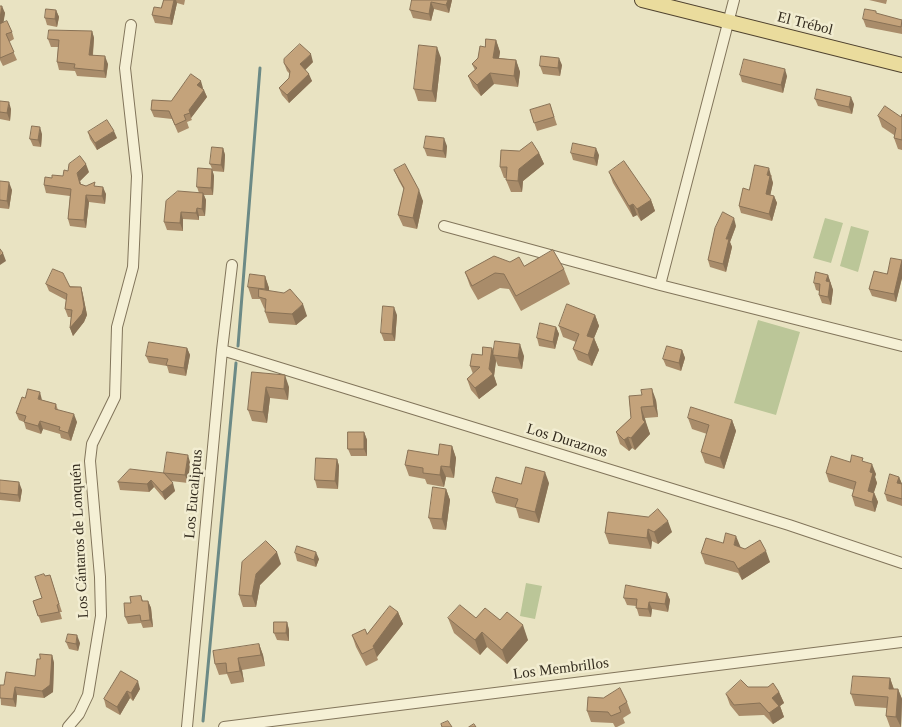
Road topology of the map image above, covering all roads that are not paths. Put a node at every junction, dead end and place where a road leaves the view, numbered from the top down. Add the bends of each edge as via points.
1 (642, 0) edge
2 (734, 0) edge
3 (729, 22) junction
4 (131, 25) dead end
5 (902, 65) edge
6 (444, 226) dead end
7 (232, 265) dead end
8 (660, 285) junction
9 (902, 346) edge
10 (222, 350) junction
11 (902, 563) edge
12 (902, 642) edge
13 (68, 727) edge
14 (187, 727) edge
15 (224, 727) edge

1 - 3 main road, El Trébol
2 - 3 street
3 - 5 main road, El Trébol
3 - 8 street
4 - 13 street, Los Cántaros de Lonquén via 124,68 137,176 133,267 117,327 115,397 92,444 90,461 101,597 96,653 88,695
6 - 8 street
7 - 10 street, Los Eucaliptus
8 - 9 street
10 - 11 street, Los Duraznos via 780,522
10 - 14 street, Los Eucaliptus
12 - 15 street, Los Membrillos

